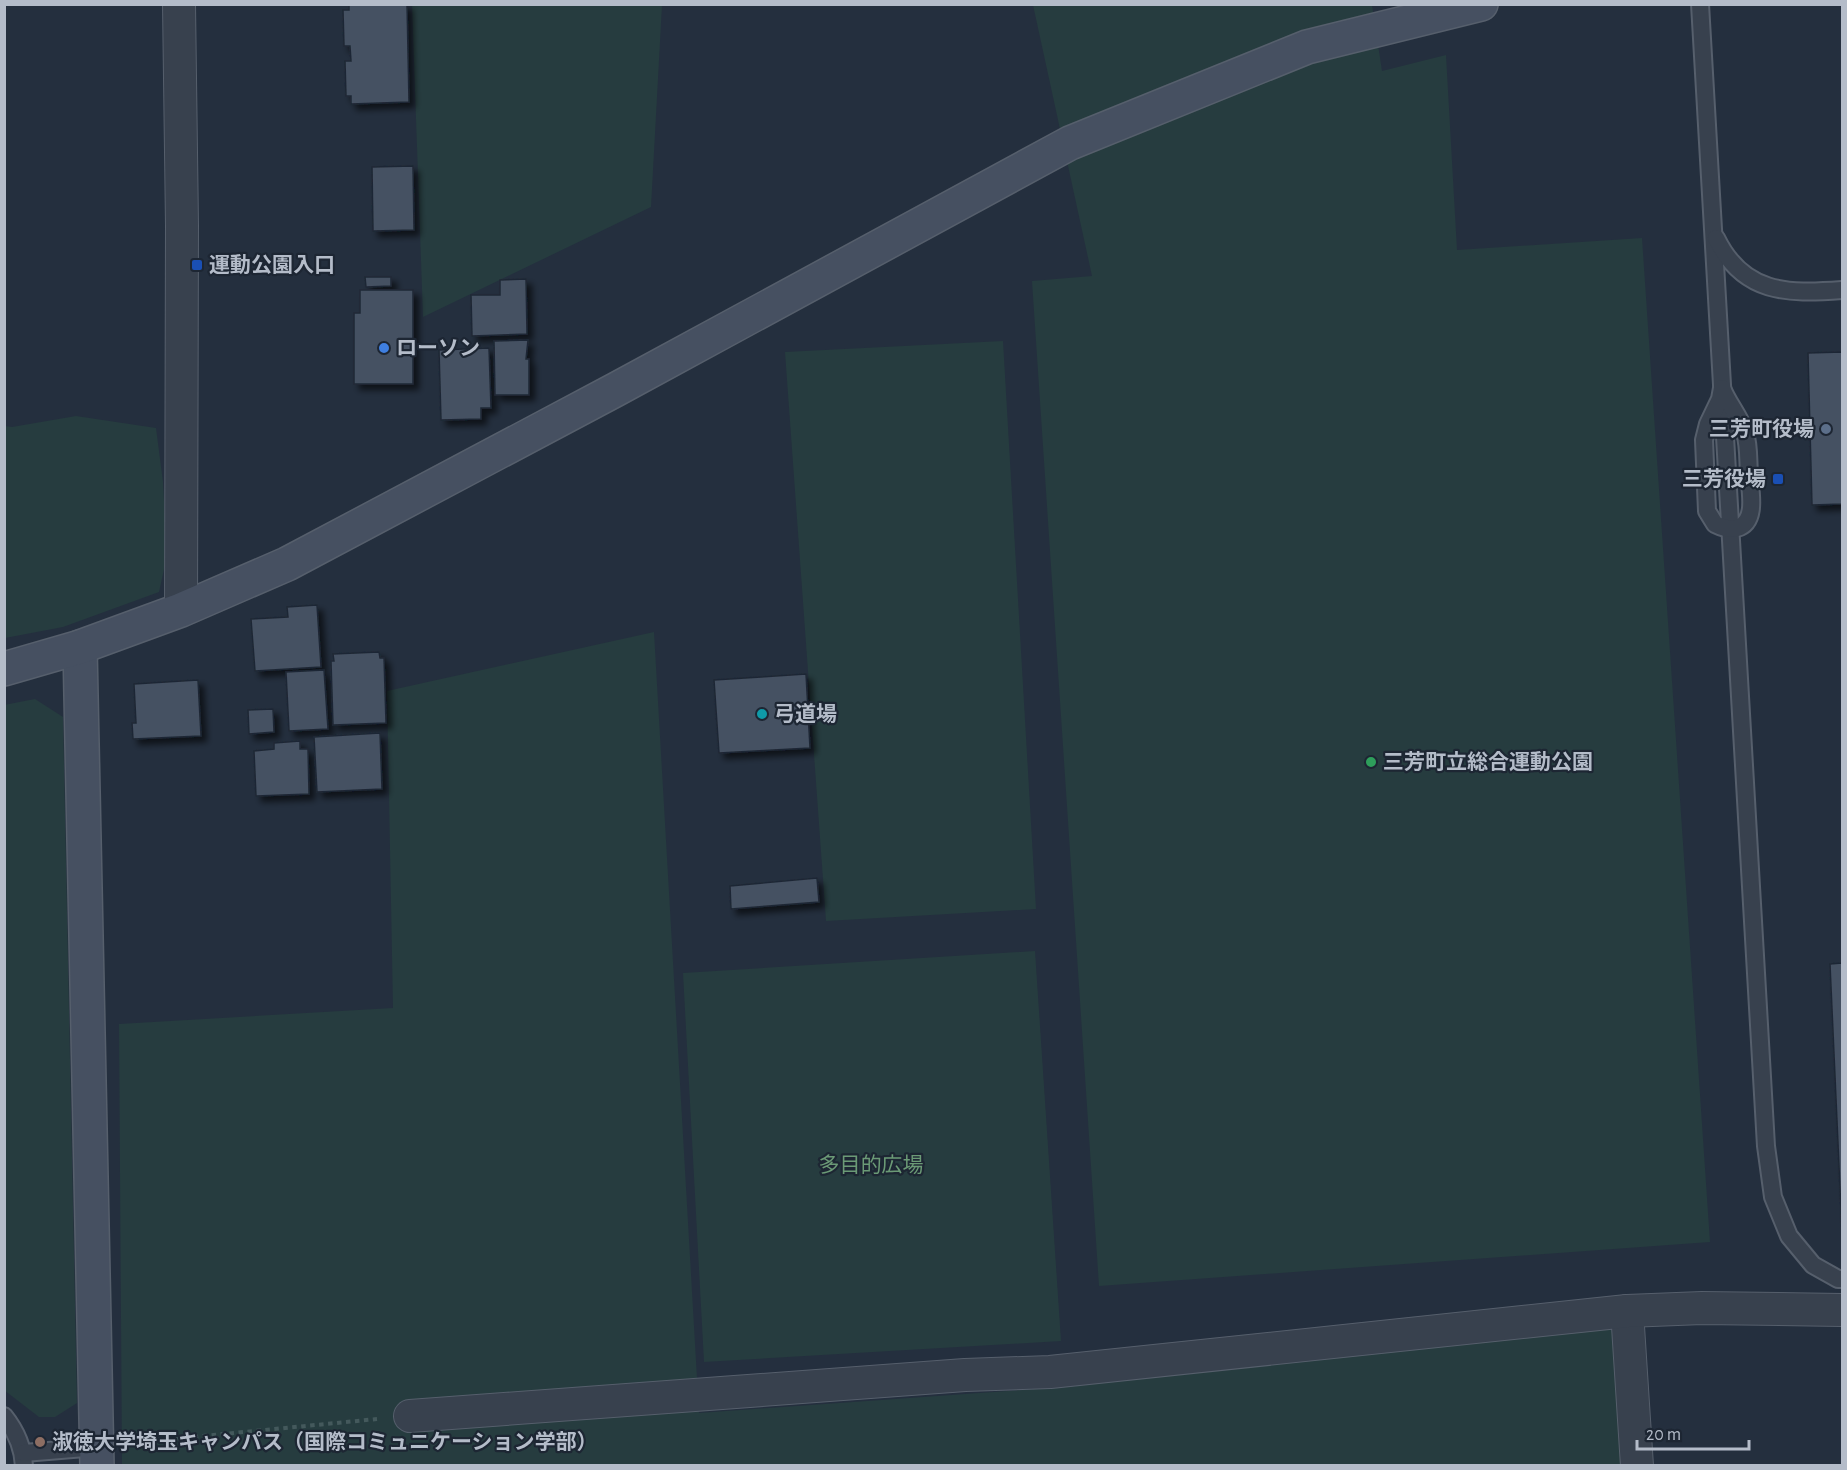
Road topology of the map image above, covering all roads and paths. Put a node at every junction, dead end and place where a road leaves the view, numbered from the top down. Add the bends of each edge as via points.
1 (179, 4) edge
2 (1481, 4) edge
3 (1700, 4) edge
4 (1713, 232) junction
5 (1842, 290) edge
6 (181, 610) junction
7 (80, 647) junction
8 (4, 669) edge
9 (1842, 1279) edge
10 (1842, 1310) edge
11 (1627, 1311) junction
12 (4, 1416) edge
13 (410, 1416) joint
14 (97, 1456) edge
15 (24, 1459) edge
16 (1637, 1466) edge

1 - 6 street
2 - 6 street via 1307,47 1070,143 298,558
3 - 4 lane
4 - 5 lane via 1725,258 1756,282 1788,291
4 - 9 lane via 1766,1146 1773,1197 1789,1236 1813,1265
6 - 7 street
7 - 8 street
7 - 14 street
10 - 11 street
11 - 13 street via 1050,1372
11 - 16 street
12 - 15 lane via 16,1431
13 - 14 path
14 - 15 lane

